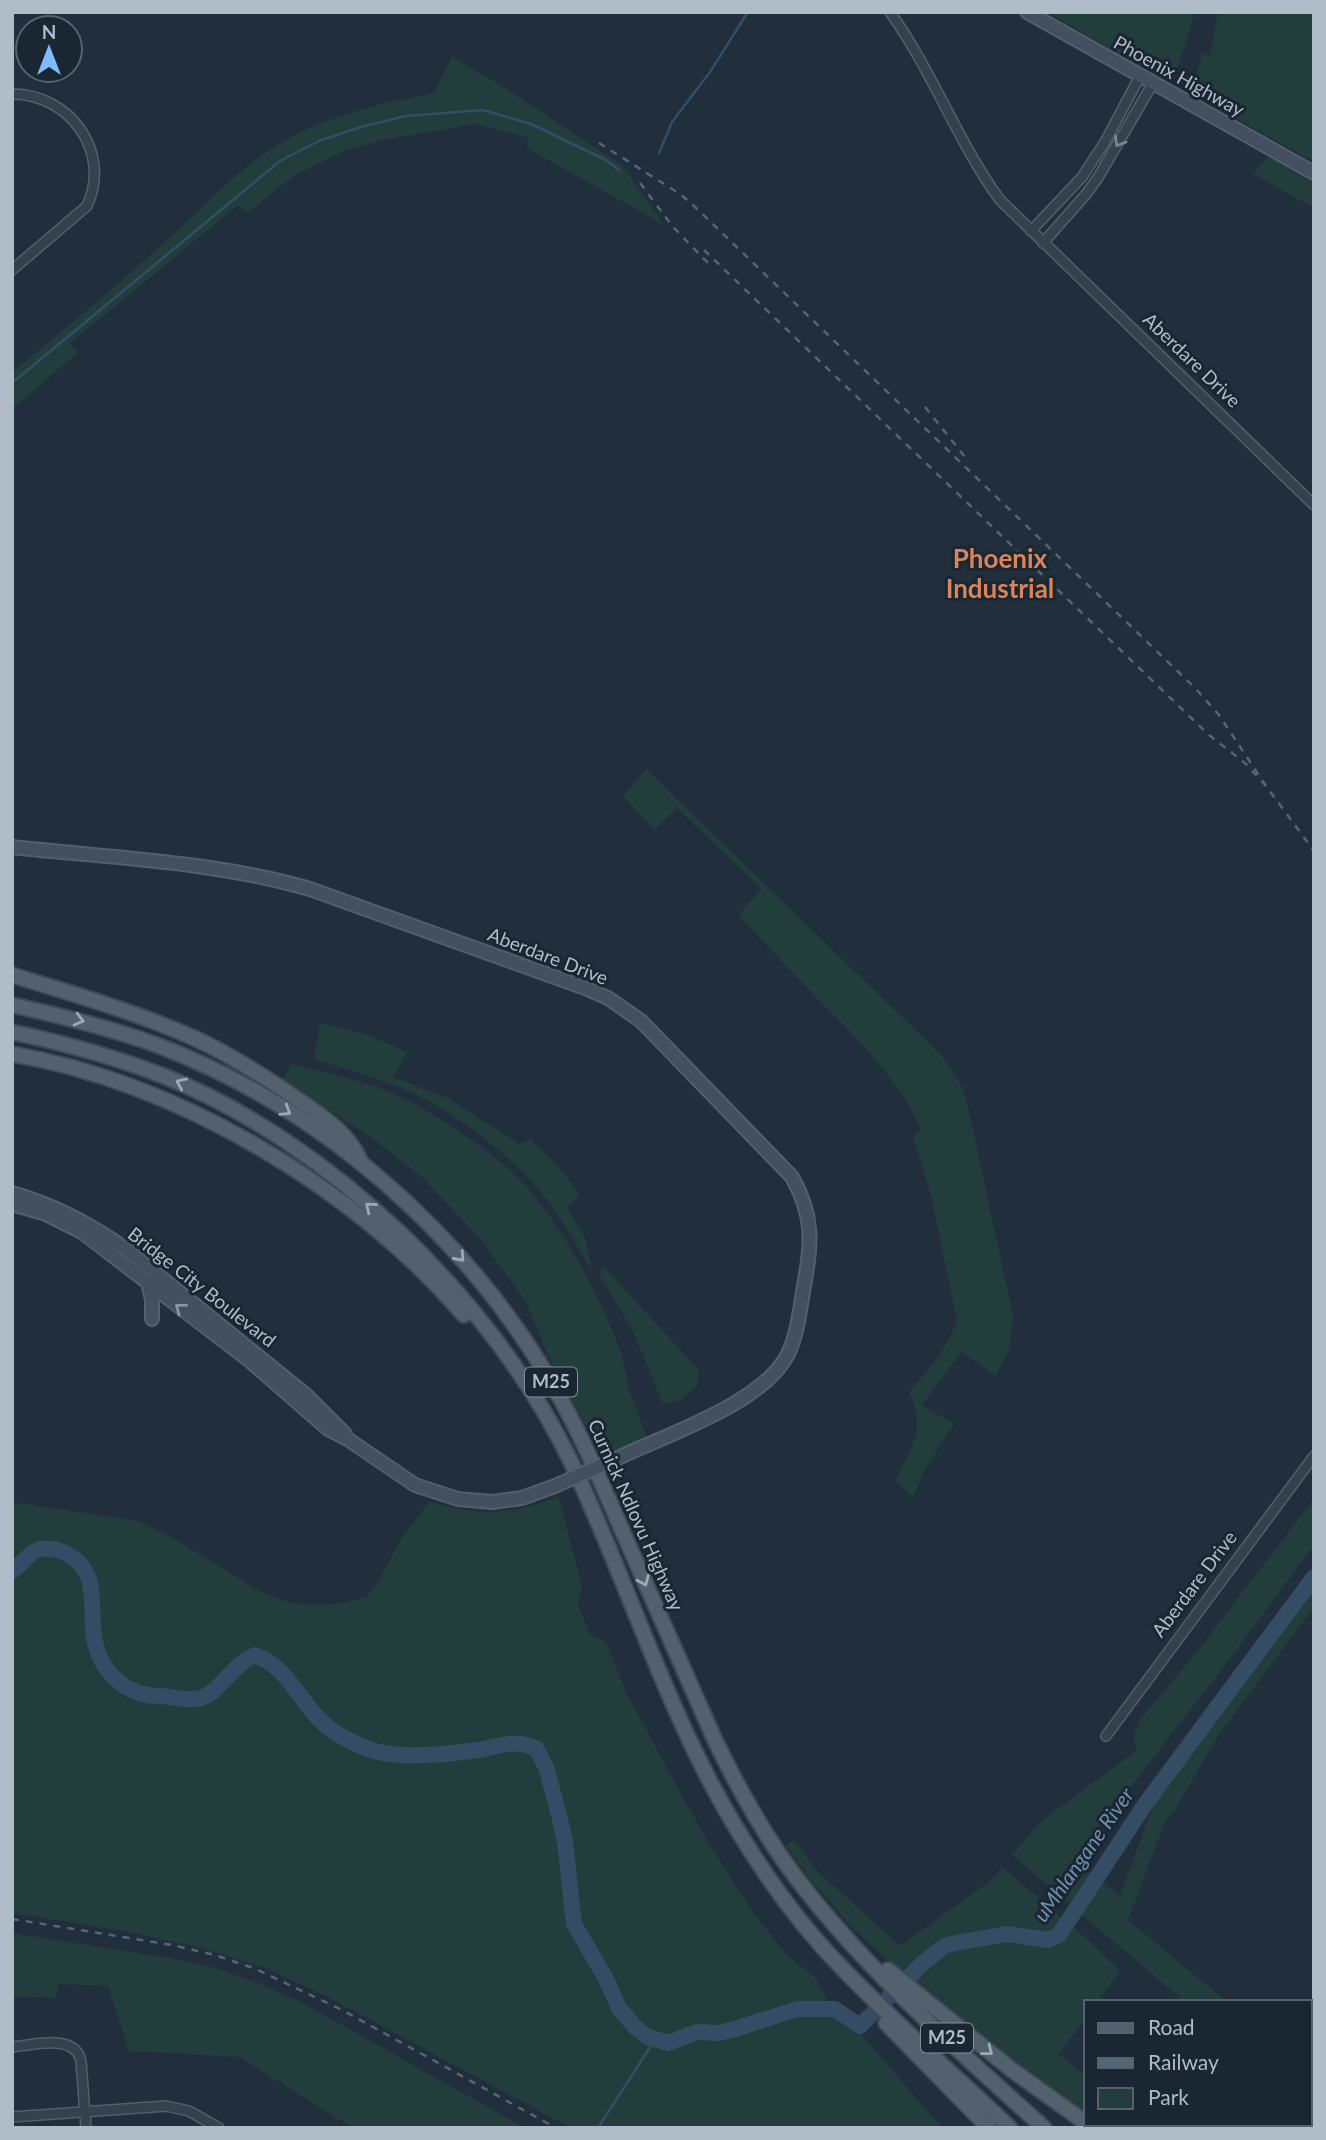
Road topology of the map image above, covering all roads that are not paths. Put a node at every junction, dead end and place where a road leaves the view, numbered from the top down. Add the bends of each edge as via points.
1 (890, 12) edge
2 (1027, 12) edge
3 (1140, 76) junction
4 (1153, 83) junction
5 (12, 94) edge
6 (1314, 173) edge
7 (1031, 231) junction
8 (1043, 243) junction
9 (12, 270) edge
10 (1314, 505) edge
11 (12, 847) edge
12 (12, 975) edge
13 (12, 1005) edge
14 (12, 1032) edge
15 (12, 1054) edge
16 (362, 1165) junction
17 (12, 1193) edge
18 (12, 1204) edge
19 (148, 1282) junction
20 (152, 1320) dead end
21 (331, 1425) junction
22 (1314, 1456) edge
23 (616, 1459) joint
24 (1106, 1736) dead end
25 (836, 1968) junction
26 (881, 1970) junction
27 (879, 2010) junction
28 (12, 2047) edge
29 (85, 2112) junction
30 (12, 2118) edge
31 (1084, 2122) edge
32 (86, 2128) edge
33 (219, 2128) edge
34 (989, 2128) edge
35 (1010, 2128) edge
36 (1044, 2128) edge

1 - 7 street, Aberdare Drive via 980,173
2 - 3 street, Phoenix Highway
3 - 4 street, Phoenix Highway
3 - 7 street via 1082,177
4 - 6 street, Phoenix Highway
4 -> 8 street via 1099,176
5 - 9 street via 33,95 65,112 94,154 95,167 87,205
7 - 8 street, Aberdare Drive
8 - 10 street, Aberdare Drive
11 - 23 street, Aberdare Drive via 274,878 585,988 625,1009 658,1038 792,1177 809,1216 809,1259 787,1356 763,1384 725,1409
12 - 16 main road via 132,1014 236,1060 324,1118 352,1144
13 -> 16 main road, Curnick Ndlovu Highway / M25 via 110,1029 196,1062 275,1104
25 -> 14 main road, Curnick Ndlovu Highway / M25 via 764,1872 721,1803 678,1714 572,1464 513,1365 451,1285 355,1194 253,1121 162,1075 93,1051
15 - 25 main road via 121,1084 235,1135 323,1189 368,1223 453,1302 491,1346 549,1435 579,1495 671,1717 726,1827 791,1921
16 -> 26 main road, Curnick Ndlovu Highway / M25 via 461,1257 537,1359 570,1416 737,1785 798,1881
17 - 21 street, Bridge City Boulevard via 66,1212 125,1249 306,1395
18 - 19 street, Bridge City Boulevard via 82,1232
19 - 20 street
21 -> 19 street, Bridge City Boulevard
21 - 23 street, Bridge City Boulevard, bridge via 415,1485 458,1499 510,1500
22 - 24 street, Aberdare Drive
25 - 27 main road, Curnick Ndlovu Highway / M25
26 -> 31 main road
26 - 36 main road, M25
27 - 34 main road
27 - 35 main road, Curnick Ndlovu Highway / M25
28 - 29 street via 55,2044 75,2048 81,2061
29 - 30 street
29 - 32 street
29 - 33 street via 177,2107

